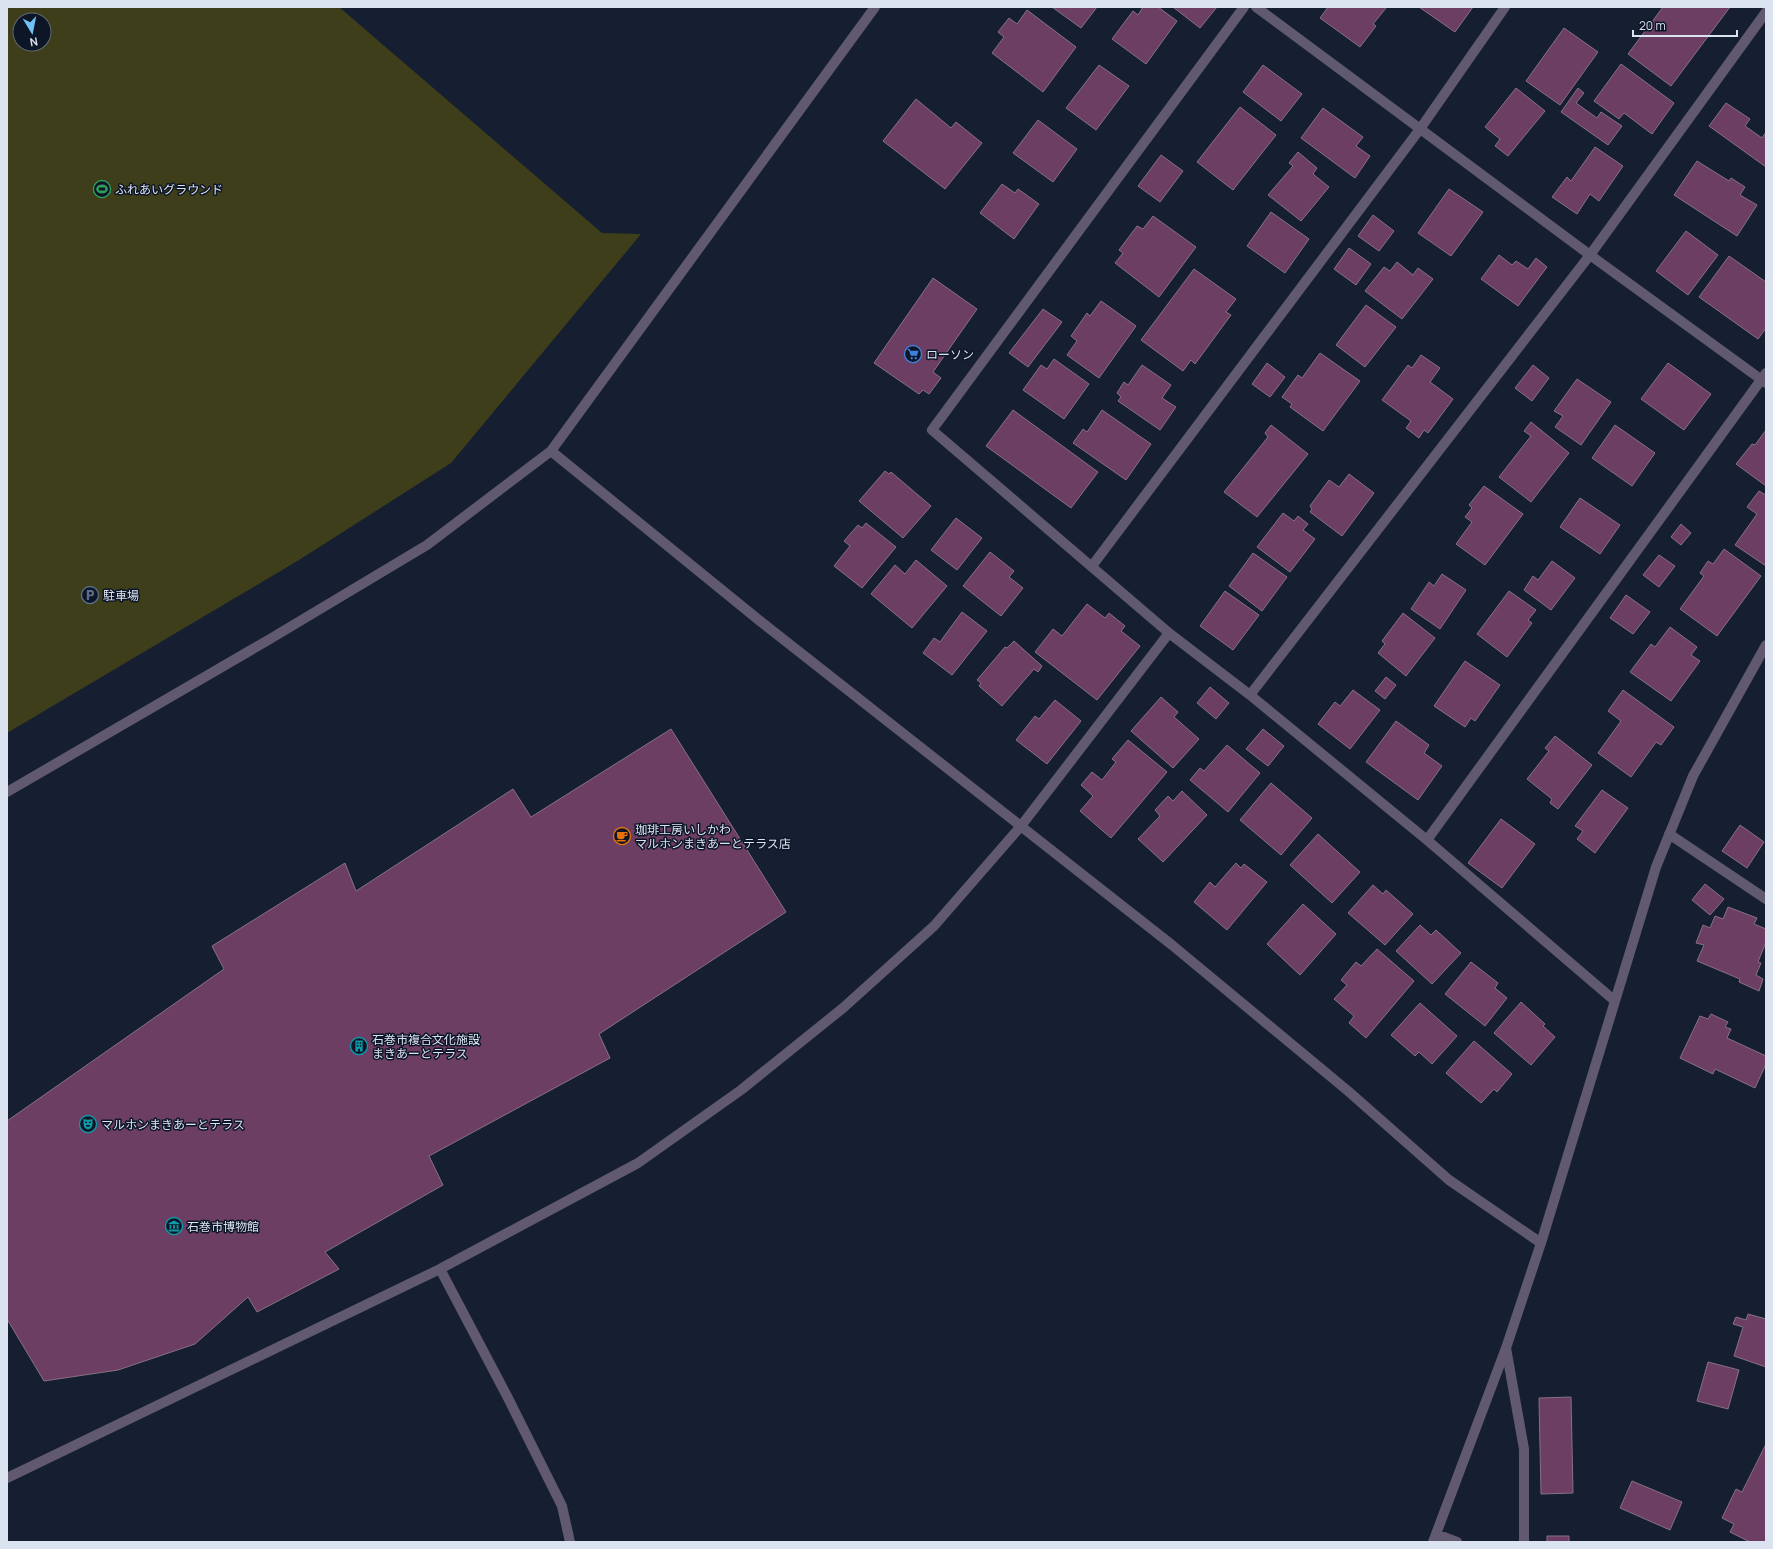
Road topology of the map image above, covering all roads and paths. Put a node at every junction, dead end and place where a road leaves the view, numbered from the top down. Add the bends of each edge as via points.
1 (874, 7) edge
2 (1244, 7) edge
3 (1256, 7) edge
4 (1505, 7) edge
5 (1766, 12) edge
6 (1420, 128) junction
7 (1590, 255) junction
8 (1764, 378) edge
9 (551, 451) junction
10 (1092, 566) junction
11 (1169, 633) junction
12 (1766, 645) edge
13 (1250, 695) junction
14 (7, 792) edge
15 (1021, 826) junction
16 (1669, 834) junction
17 (1427, 840) junction
18 (1766, 899) edge
19 (1615, 1001) junction
20 (1541, 1243) junction
21 (440, 1269) junction
22 (1506, 1348) junction
23 (7, 1478) edge
24 (1435, 1538) edge
25 (570, 1542) edge
26 (1457, 1542) edge
27 (1524, 1542) edge

1 - 9 street
2 - 10 street via 932,430
3 - 6 street
4 - 6 street
5 - 7 street
6 - 7 street
6 - 10 street
7 - 8 street
7 - 13 street
8 - 17 street
9 - 14 street via 427,545
9 - 15 street via 760,621
10 - 11 street
11 - 13 street
11 - 15 street
12 - 16 street via 1693,776
13 - 17 street
15 - 20 street via 1172,945 1342,1086 1449,1180
15 - 21 street via 934,926 843,1008 741,1090 638,1163
16 - 18 street
16 - 19 street via 1656,867
17 - 19 street
19 - 20 street
20 - 22 street
21 - 23 street
21 - 25 street via 562,1506
22 - 24 street
22 - 27 street via 1524,1449
24 - 26 street

